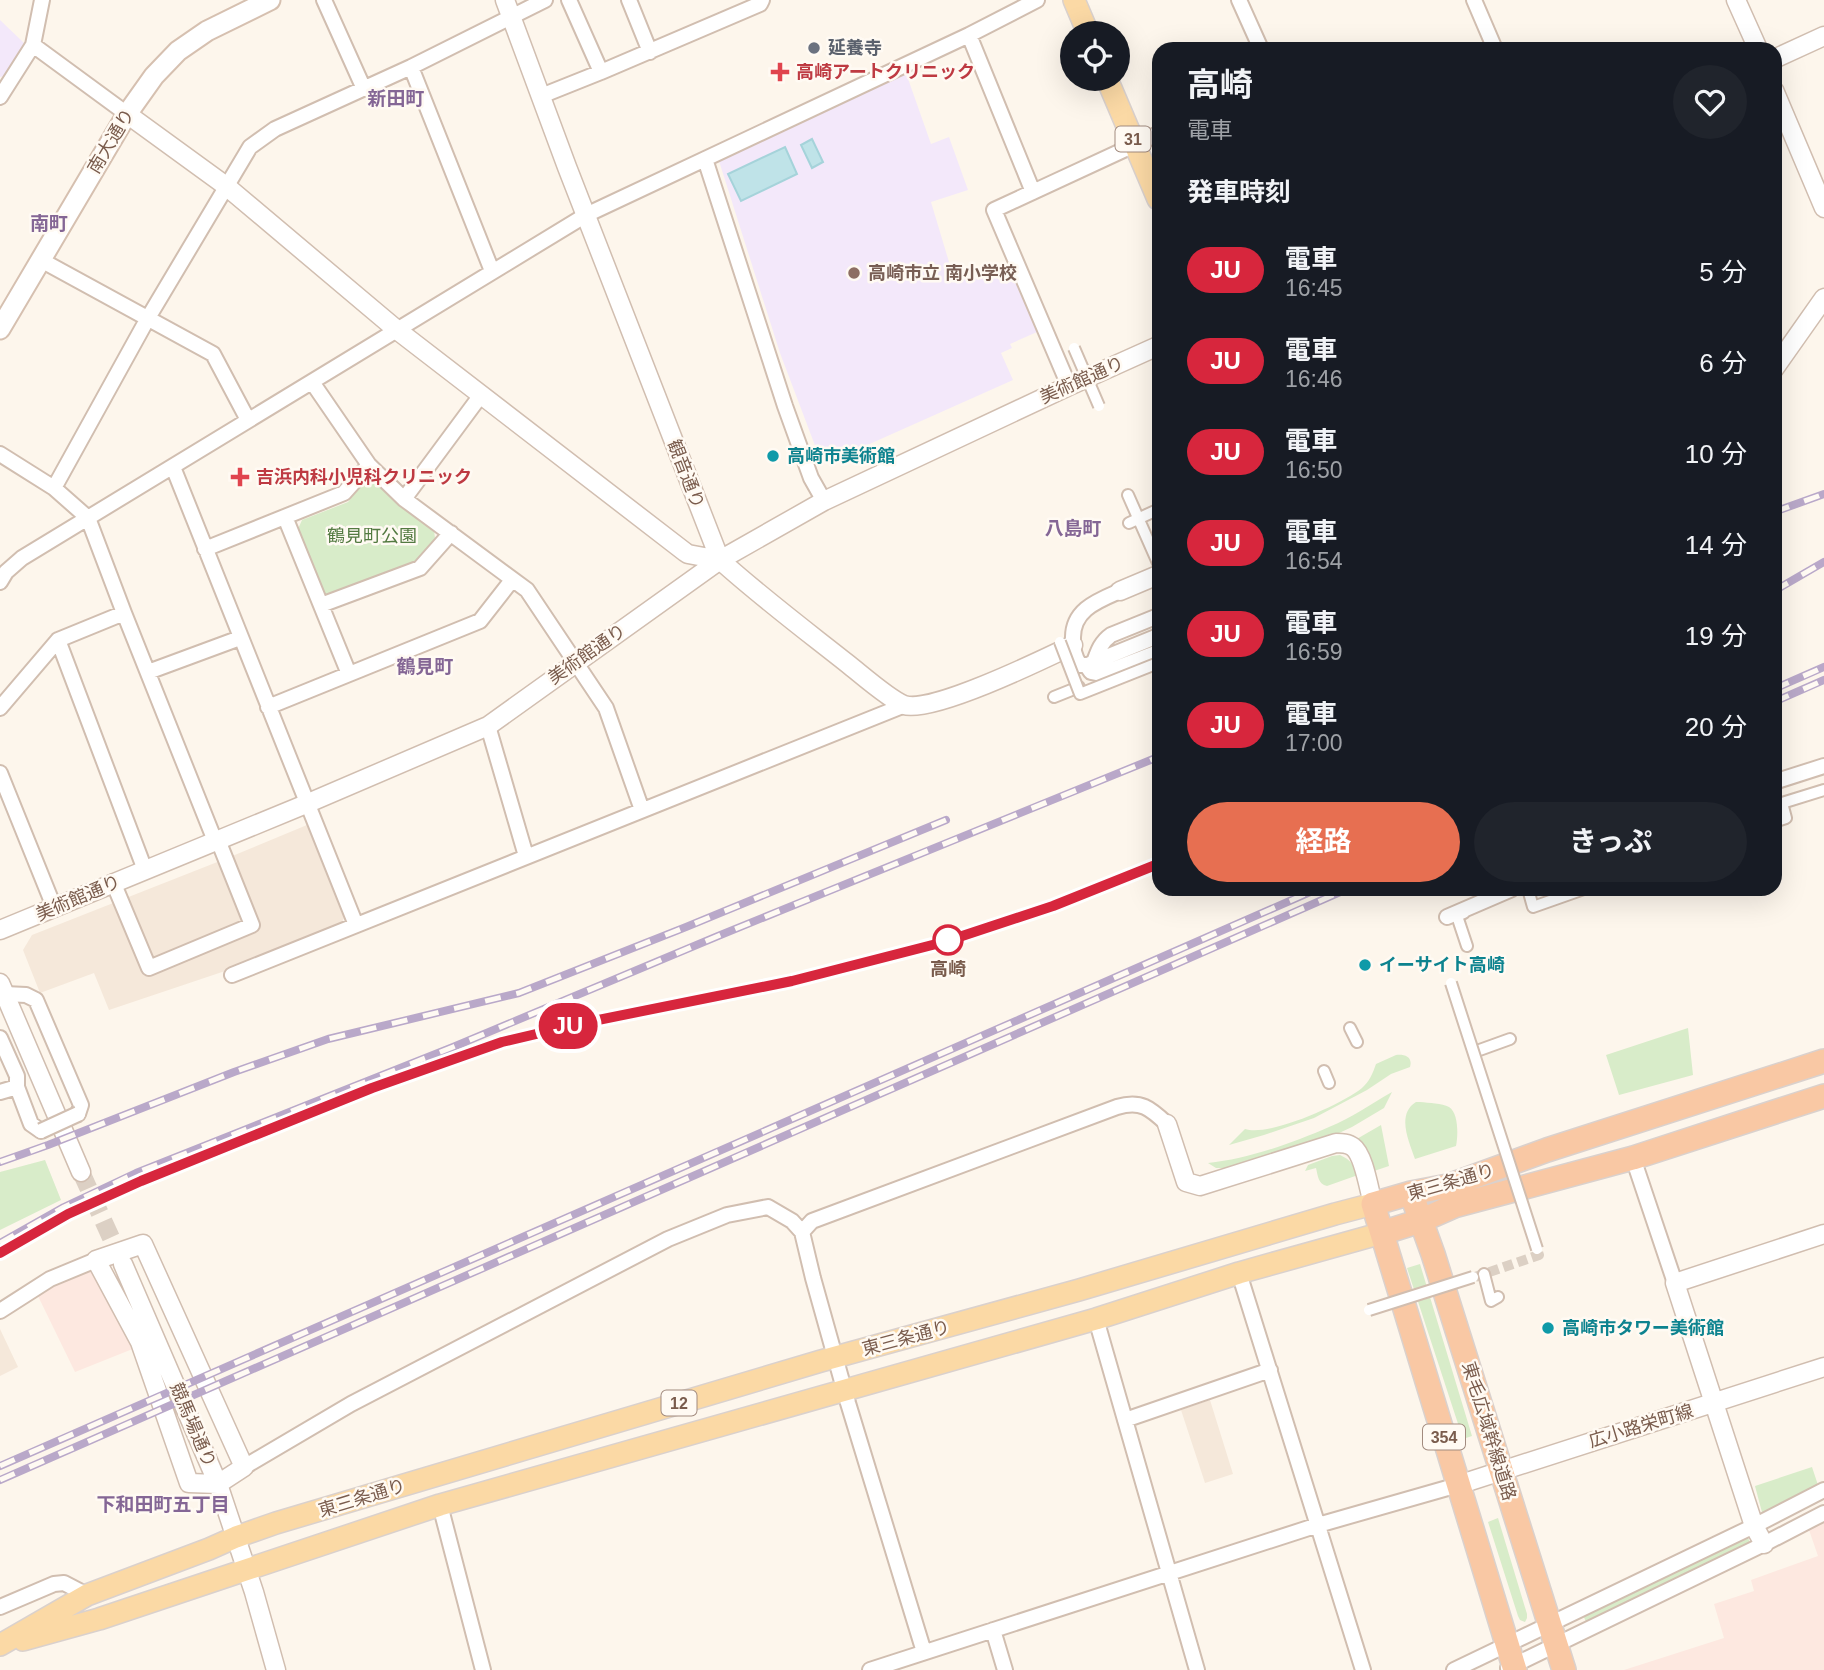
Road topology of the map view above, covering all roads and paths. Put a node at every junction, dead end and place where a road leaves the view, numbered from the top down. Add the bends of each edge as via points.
1 (42, 0) edge
2 (324, 0) edge
3 (545, 0) edge
4 (569, 0) edge
5 (629, 0) edge
6 (762, 0) edge
7 (1037, 0) edge
8 (1074, 0) edge
9 (1239, 0) edge
10 (1474, 0) edge
11 (1736, 0) edge
12 (259, 2) edge
13 (508, 8) edge
14 (1083, 21) edge
15 (969, 35) junction
16 (1824, 36) edge
17 (1258, 42) edge
18 (1492, 42) edge
19 (1755, 42) edge
20 (33, 46) junction
21 (650, 52) junction
22 (1782, 55) edge
23 (411, 67) junction
24 (601, 72) junction
25 (364, 89) junction
26 (2, 90) edge
27 (1112, 91) edge
28 (541, 96) junction
29 (1782, 109) edge
30 (127, 114) junction
31 (1152, 137) edge
32 (1135, 144) junction
33 (705, 159) junction
34 (1152, 185) edge
35 (226, 186) junction
36 (1034, 191) junction
37 (1824, 208) edge
38 (586, 215) junction
39 (41, 260) junction
40 (492, 271) junction
41 (1824, 298) edge
42 (148, 318) junction
43 (0, 329) edge
44 (397, 330) junction
45 (1074, 348) dead end
46 (1152, 349) edge
47 (1782, 358) edge
48 (312, 382) junction
49 (1069, 386) junction
50 (481, 395) junction
51 (1099, 406) dead end
52 (248, 420) junction
53 (0, 454) edge
54 (369, 465) junction
55 (173, 467) junction
56 (54, 488) junction
57 (1128, 495) dead end
58 (404, 499) junction
59 (824, 501) junction
60 (1152, 512) edge
61 (285, 517) junction
62 (88, 518) junction
63 (1134, 521) junction
64 (451, 533) junction
65 (205, 549) junction
66 (1152, 551) edge
67 (720, 560) junction
68 (1152, 578) edge
69 (512, 580) junction
70 (0, 582) edge
71 (1120, 592) joint
72 (321, 605) junction
73 (124, 613) junction
74 (1152, 618) edge
75 (240, 638) junction
76 (1152, 638) edge
77 (58, 640) junction
78 (1054, 644) dead end
79 (1073, 645) junction
80 (1152, 654) edge
81 (574, 663) junction
82 (1090, 664) junction
83 (1152, 665) edge
84 (148, 672) junction
85 (349, 674) junction
86 (1079, 687) junction
87 (1054, 697) dead end
88 (905, 705) junction
89 (268, 707) junction
90 (0, 708) edge
91 (488, 726) junction
92 (1824, 766) edge
93 (0, 773) edge
94 (1782, 779) edge
95 (1824, 790) edge
96 (1782, 803) edge
97 (1782, 803) edge
98 (306, 804) junction
99 (642, 810) junction
100 (1782, 819) edge
101 (216, 841) junction
102 (526, 856) junction
103 (145, 870) junction
104 (113, 883) junction
105 (1496, 896) edge
106 (1503, 896) edge
107 (1530, 896) edge
108 (1564, 896) edge
109 (54, 907) junction
110 (1447, 917) dead end
111 (356, 925) junction
112 (0, 930) edge
113 (1467, 946) dead end
114 (232, 975) dead end
115 (1451, 983) dead end
116 (2, 988) edge
117 (1350, 1028) dead end
118 (0, 1038) edge
119 (1510, 1039) dead end
120 (1357, 1042) dead end
121 (1474, 1052) junction
122 (1824, 1061) edge
123 (1324, 1071) dead end
124 (1329, 1083) dead end
125 (16, 1087) junction
126 (0, 1092) edge
127 (1824, 1096) edge
128 (1167, 1124) joint
129 (1633, 1158) junction
130 (81, 1172) tunnel mouth
131 (1411, 1193) junction
132 (1373, 1204) junction
133 (1420, 1221) junction
134 (802, 1232) junction
135 (1382, 1233) junction
136 (1824, 1234) edge
137 (1537, 1249) dead end
138 (96, 1260) junction
139 (123, 1264) tunnel mouth
140 (1239, 1273) junction
141 (1675, 1283) junction
142 (1498, 1297) dead end
143 (1369, 1310) dead end
144 (0, 1311) edge
145 (1096, 1319) junction
146 (836, 1357) junction
147 (1824, 1367) edge
148 (1269, 1370) junction
149 (844, 1390) junction
150 (1714, 1403) junction
151 (1125, 1420) junction
152 (244, 1467) junction
153 (1501, 1470) junction
154 (219, 1484) junction
155 (1458, 1485) junction
156 (1824, 1490) edge
157 (440, 1505) junction
158 (1824, 1513) edge
159 (1318, 1525) junction
160 (1754, 1526) junction
161 (236, 1537) junction
162 (1765, 1544) junction
163 (246, 1569) junction
164 (1169, 1573) junction
165 (87, 1595) junction
166 (0, 1607) edge
167 (993, 1630) junction
168 (1553, 1635) junction
169 (0, 1646) edge
170 (924, 1653) junction
171 (1510, 1662) edge
172 (903, 1665) edge
173 (276, 1670) edge
174 (483, 1670) edge
175 (870, 1670) edge
176 (1004, 1670) edge
177 (1197, 1670) edge
178 (1363, 1670) edge
179 (1454, 1670) edge
180 (1564, 1670) edge

1 - 20 street
2 - 25 street
3 - 13 street
4 - 24 street
5 - 21 street
6 - 21 street
7 - 15 street
8 - 14 main road
9 - 17 street
10 - 18 street
11 - 19 street
12 - 30 main road, 南大通り via 178,51
13 - 23 street
13 - 28 street, 観音通り
15 - 33 street
15 - 36 street
16 - 22 street
20 - 26 street
20 - 30 street
21 - 24 street
23 - 25 street
23 - 40 street
24 - 28 street
25 - 35 street via 275,129 250,147
27 - 32 main road, 31
28 - 38 street, 観音通り
29 - 37 street
30 - 35 street
30 - 39 main road, 南大通り
31 - 32 street
32 - 34 main road, 31
32 - 36 street
33 - 38 street
33 - 59 street via 785,406
35 - 42 street
35 - 44 street
36 - 49 street via 994,210
38 - 40 street
38 - 67 street, 観音通り
39 - 42 street
39 - 43 main road, 南大通り
40 - 44 street
41 - 47 street
42 - 52 street via 213,354
42 - 56 street
44 - 48 street
44 - 50 street
45 - 51 street, bridge
46 - 49 street, 美術館通り
48 - 52 street
48 - 54 street
49 - 59 street, 美術館通り
50 - 58 street
50 - 67 street via 688,554
52 - 55 street
53 - 56 street
54 - 58 street
54 - 61 street via 344,493
55 - 62 street
55 - 65 street
56 - 62 street
57 - 63 street
58 - 64 street
59 - 67 street, 美術館通り
60 - 63 street
61 - 65 street
61 - 72 street
62 - 70 street via 22,558
62 - 73 street
63 - 66 street
64 - 69 street
64 - 72 street via 420,568
65 - 75 street
67 - 81 street, 美術館通り
67 - 88 street, 観音通り
68 - 71 street
69 - 81 street via 527,590
69 - 85 street via 480,621
71 - 79 street via 1084,610 1076,620
72 - 85 street
73 - 77 street
73 - 84 street
74 - 82 street via 1104,639
75 - 84 street
75 - 89 street
76 - 82 street
77 - 90 street
77 - 103 street
78 - 86 street, bridge via 1060,642
79 - 82 street via 1080,665
79 - 88 street via 956,696
80 - 82 street via 1101,674 1091,672
81 - 91 street, 美術館通り
81 - 99 street via 606,708
83 - 86 street, bridge via 1080,694
84 - 101 street
85 - 89 street
86 - 87 street
88 - 99 street
89 - 98 street
91 - 98 street, 美術館通り
91 - 102 street
92 - 94 street
93 - 109 street
95 - 97 street
96 - 100 street via 1786,818
98 - 101 street, 美術館通り
98 - 111 street
99 - 102 street
101 - 103 street, 美術館通り
101 - 104 street via 251,925 149,968
102 - 111 street
103 - 104 street, 美術館通り
104 - 109 street, 美術館通り
105 - 110 street
106 - 113 street via 1457,916
107 - 108 street via 1533,907
109 - 112 street, 美術館通り
111 - 114 street
115 - 121 street, bridge
116 - 125 street, bridge via 36,1000 81,1105 78,1114 41,1130 31,1124
116 - 130 street
117 - 120 street
118 - 125 street via 17,1076
119 - 121 street
121 - 137 street, bridge
122 - 131 highway, 東三条通り via 1448,1186
123 - 124 street
125 - 126 street
127 - 129 highway, 東三条通り
128 - 132 street via 1186,1182 1200,1186 1296,1154 1346,1144 1360,1156
128 - 134 street via 1152,1109 1130,1103 812,1221
129 - 133 highway, 東三条通り via 1454,1206
129 - 141 street
131 - 132 highway, 東三条通り
131 - 133 highway, 東毛広域幹線道路 / 354
132 - 135 highway, 354
132 - 146 main road, 東三条通り / 12
133 - 135 highway, 東三条通り
133 - 153 highway, 東毛広域幹線道路 / 354
134 - 146 street
134 - 152 street via 768,1207 727,1215 668,1239 351,1404
135 - 140 main road, 東三条通り / 12
135 - 155 highway, 354
136 - 141 street
138 - 144 street via 50,1279
138 - 152 street via 144,1244
138 - 154 street via 140,1342 189,1483
139 - 154 street, 競馬場通り
140 - 145 main road, 東三条通り / 12
140 - 148 street
141 - 150 street
142 - 143 street, bridge via 1491,1301 1479,1276
145 - 149 main road, 東三条通り / 12
145 - 151 street
146 - 149 street
146 - 161 main road, 東三条通り / 12
147 - 150 street, 広小路栄町線
148 - 151 street
148 - 159 street
149 - 157 main road, 東三条通り / 12
149 - 170 street
150 - 153 street, 広小路栄町線
150 - 160 street
151 - 164 street
152 - 154 street
153 - 155 street, 広小路栄町線
153 - 168 highway, 東毛広域幹線道路 / 354
154 - 161 street, 競馬場通り
155 - 159 street
155 - 171 highway, 354
156 - 160 street
157 - 163 main road, 東三条通り / 12
157 - 174 street
158 - 162 street
159 - 164 street
159 - 178 street
160 - 162 street
160 - 168 street
161 - 163 street, 競馬場通り
161 - 165 main road, 東三条通り / 12
162 - 168 street
163 - 169 main road, 東三条通り / 12 via 99,1619
163 - 173 street, 競馬場通り
164 - 167 street
164 - 177 street
165 - 166 street via 64,1583 54,1584
165 - 169 main road, 東三条通り / 12
167 - 170 street
167 - 176 street
168 - 171 street
168 - 171 street
168 - 180 highway, 東毛広域幹線道路 / 354
170 - 172 street
171 - 179 street
172 - 175 street

